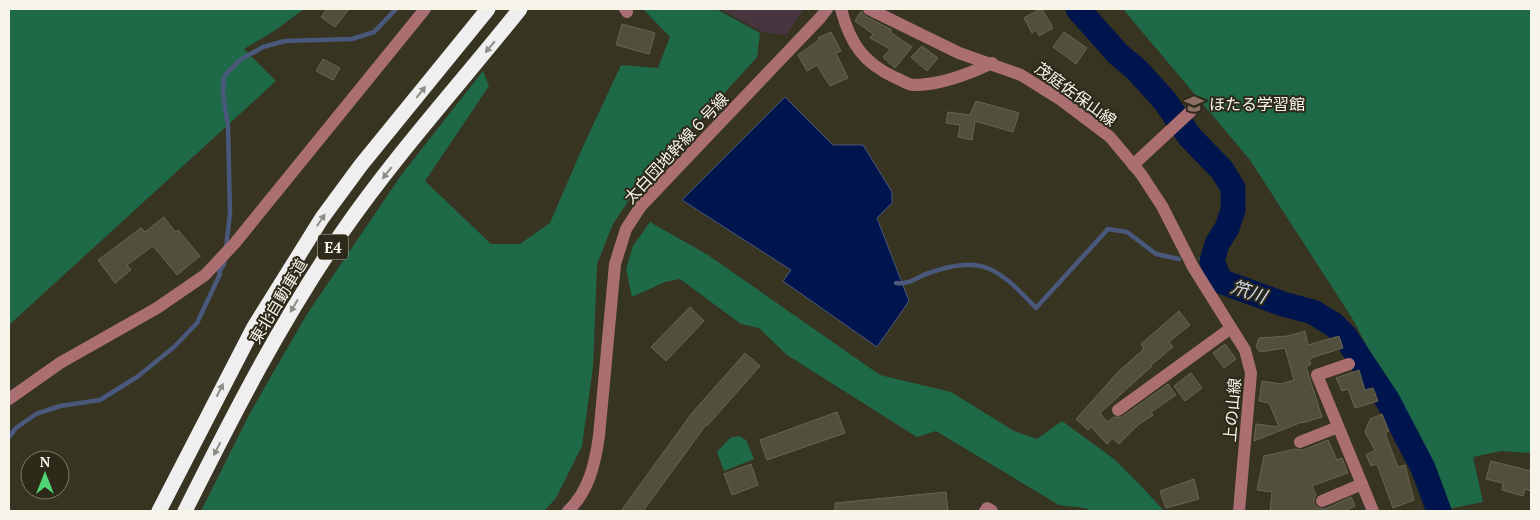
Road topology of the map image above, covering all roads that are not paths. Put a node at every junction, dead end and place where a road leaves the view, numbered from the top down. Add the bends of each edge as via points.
1 (425, 9) edge
2 (488, 9) edge
3 (520, 9) edge
4 (827, 9) edge
5 (841, 9) edge
6 (869, 9) edge
7 (888, 13) edge
8 (992, 64) junction
9 (1190, 112) dead end
10 (1133, 165) junction
11 (1194, 267) joint
12 (1231, 328) junction
13 (1350, 364) dead end
14 (9, 399) edge
15 (1118, 410) dead end
16 (1338, 427) junction
17 (1300, 442) dead end
18 (1362, 484) junction
19 (1322, 501) dead end
20 (159, 511) edge
21 (185, 511) edge
22 (568, 511) edge
23 (984, 511) edge
24 (992, 511) edge
25 (1239, 511) edge
26 (1372, 511) edge

1 - 14 street via 235,243 204,275 157,308 60,362
20 -> 2 highway, 東北自動車道 / E4 via 254,328 322,218
3 -> 21 highway, 東北自動車道 / E4 via 378,184 309,282 277,334
4 - 22 street, 太白団地幹線６号線 via 641,206 626,229 615,264 594,465 584,491
5 - 8 street via 857,51 883,72 912,85 941,81
6 - 7 street, 茂庭佐保山線
7 - 8 street, 茂庭佐保山線 via 960,53
8 - 10 street, 茂庭佐保山線 via 1021,75 1061,100 1110,138
9 - 10 street
10 - 11 street, 茂庭佐保山線 via 1162,206
11 - 12 street, 上の山線
12 - 15 street
12 - 25 street, 上の山線 via 1245,350 1252,373
13 - 16 street via 1317,375
16 - 17 street
16 - 18 street
18 - 19 street
18 - 26 street
23 - 24 street via 987,508

